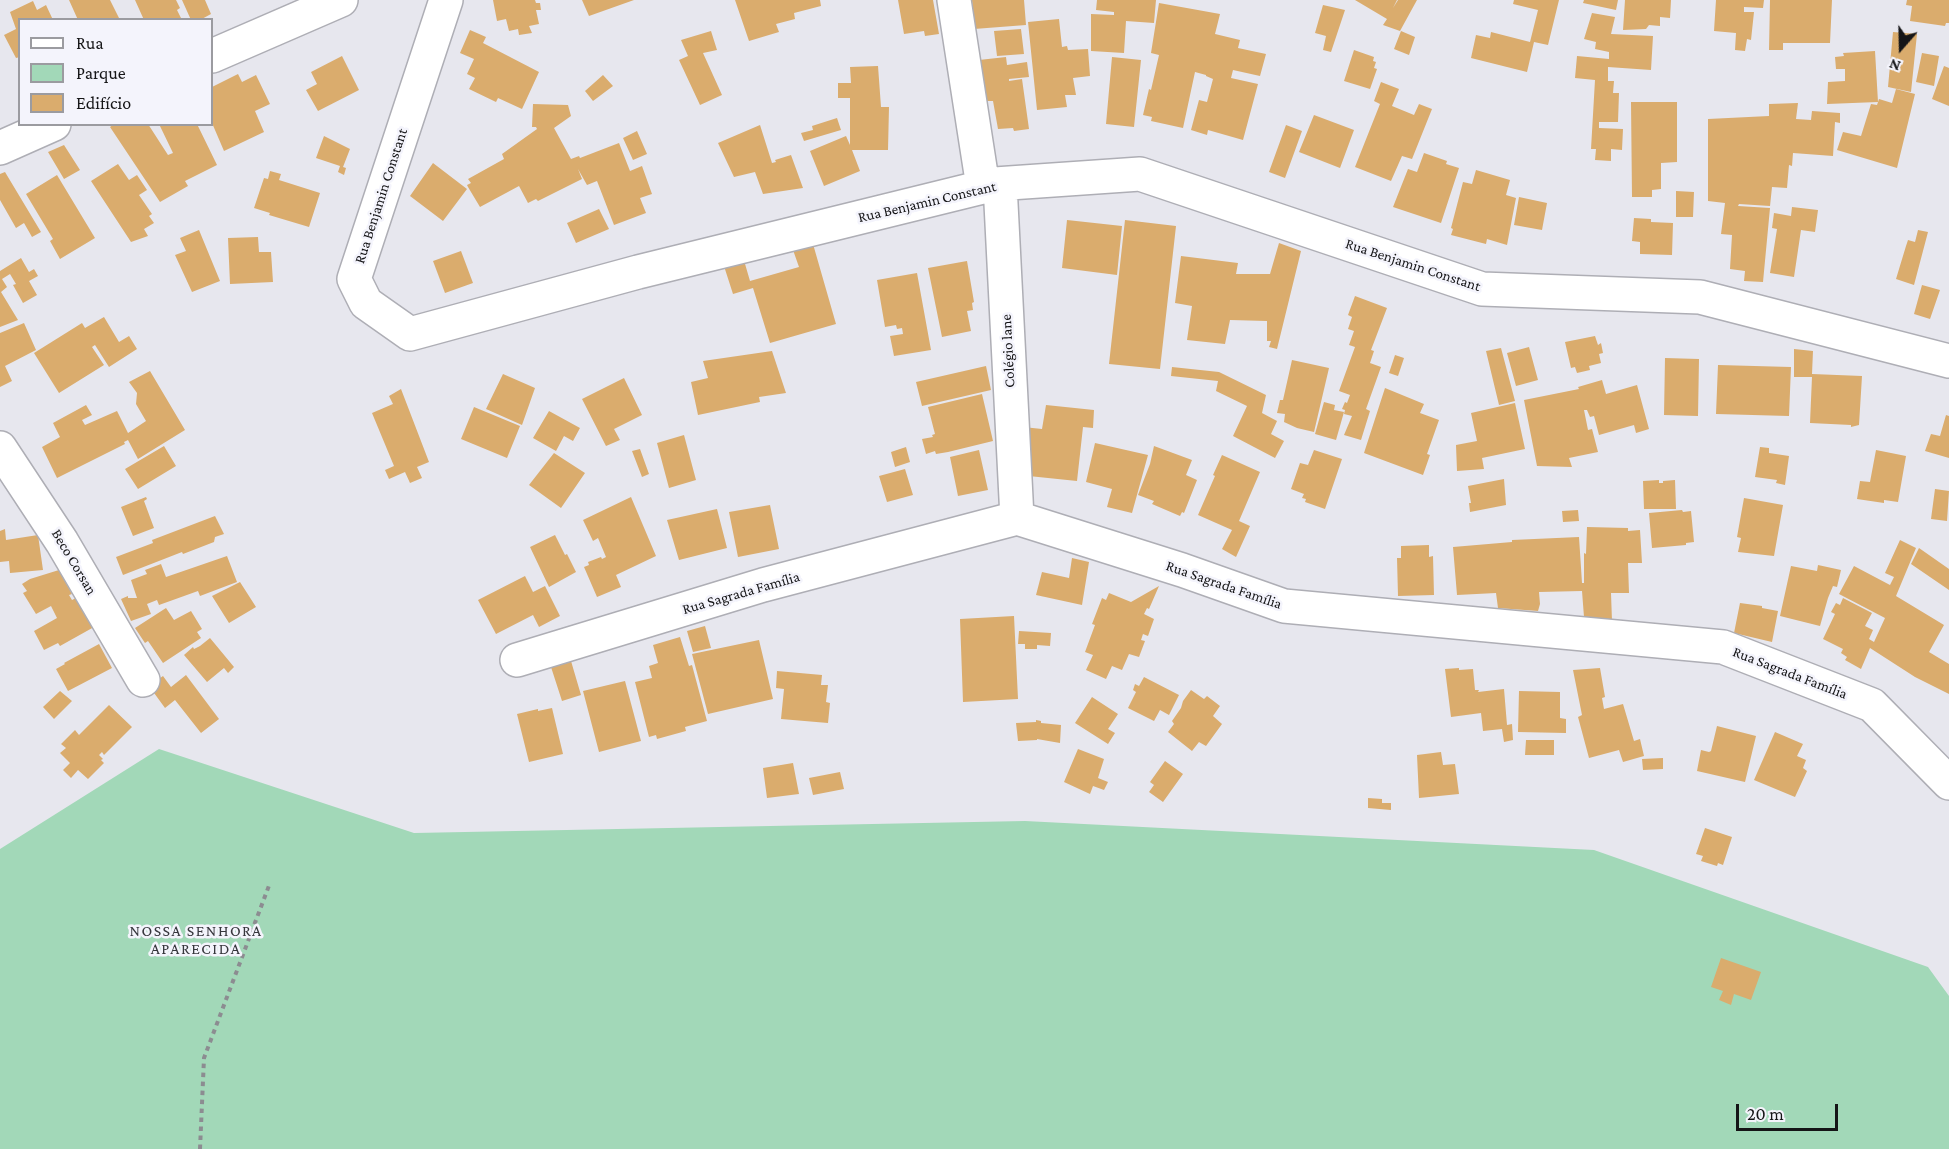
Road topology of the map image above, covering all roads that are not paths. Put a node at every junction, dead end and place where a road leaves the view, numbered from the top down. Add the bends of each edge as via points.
1 (341, 0) edge
2 (446, 0) edge
3 (954, 0) edge
4 (213, 56) edge
5 (50, 126) edge
6 (0, 148) edge
7 (992, 185) junction
8 (1949, 362) edge
9 (0, 448) edge
10 (1017, 518) junction
11 (517, 660) dead end
12 (143, 680) dead end
13 (1949, 783) edge

1 - 4 street
2 - 7 street, Rua Benjamin Constant via 354,279 366,303 410,334 638,272
3 - 7 street, Colégio lane
5 - 6 street
7 - 8 street, Rua Benjamin Constant via 1140,174 1482,289 1700,297
7 - 10 street, Colégio lane
9 - 12 street, Beco Corsan via 62,542
10 - 11 street, Rua Sagrada Família via 763,585
10 - 13 street, Rua Sagrada Família via 1284,606 1723,647 1872,705

